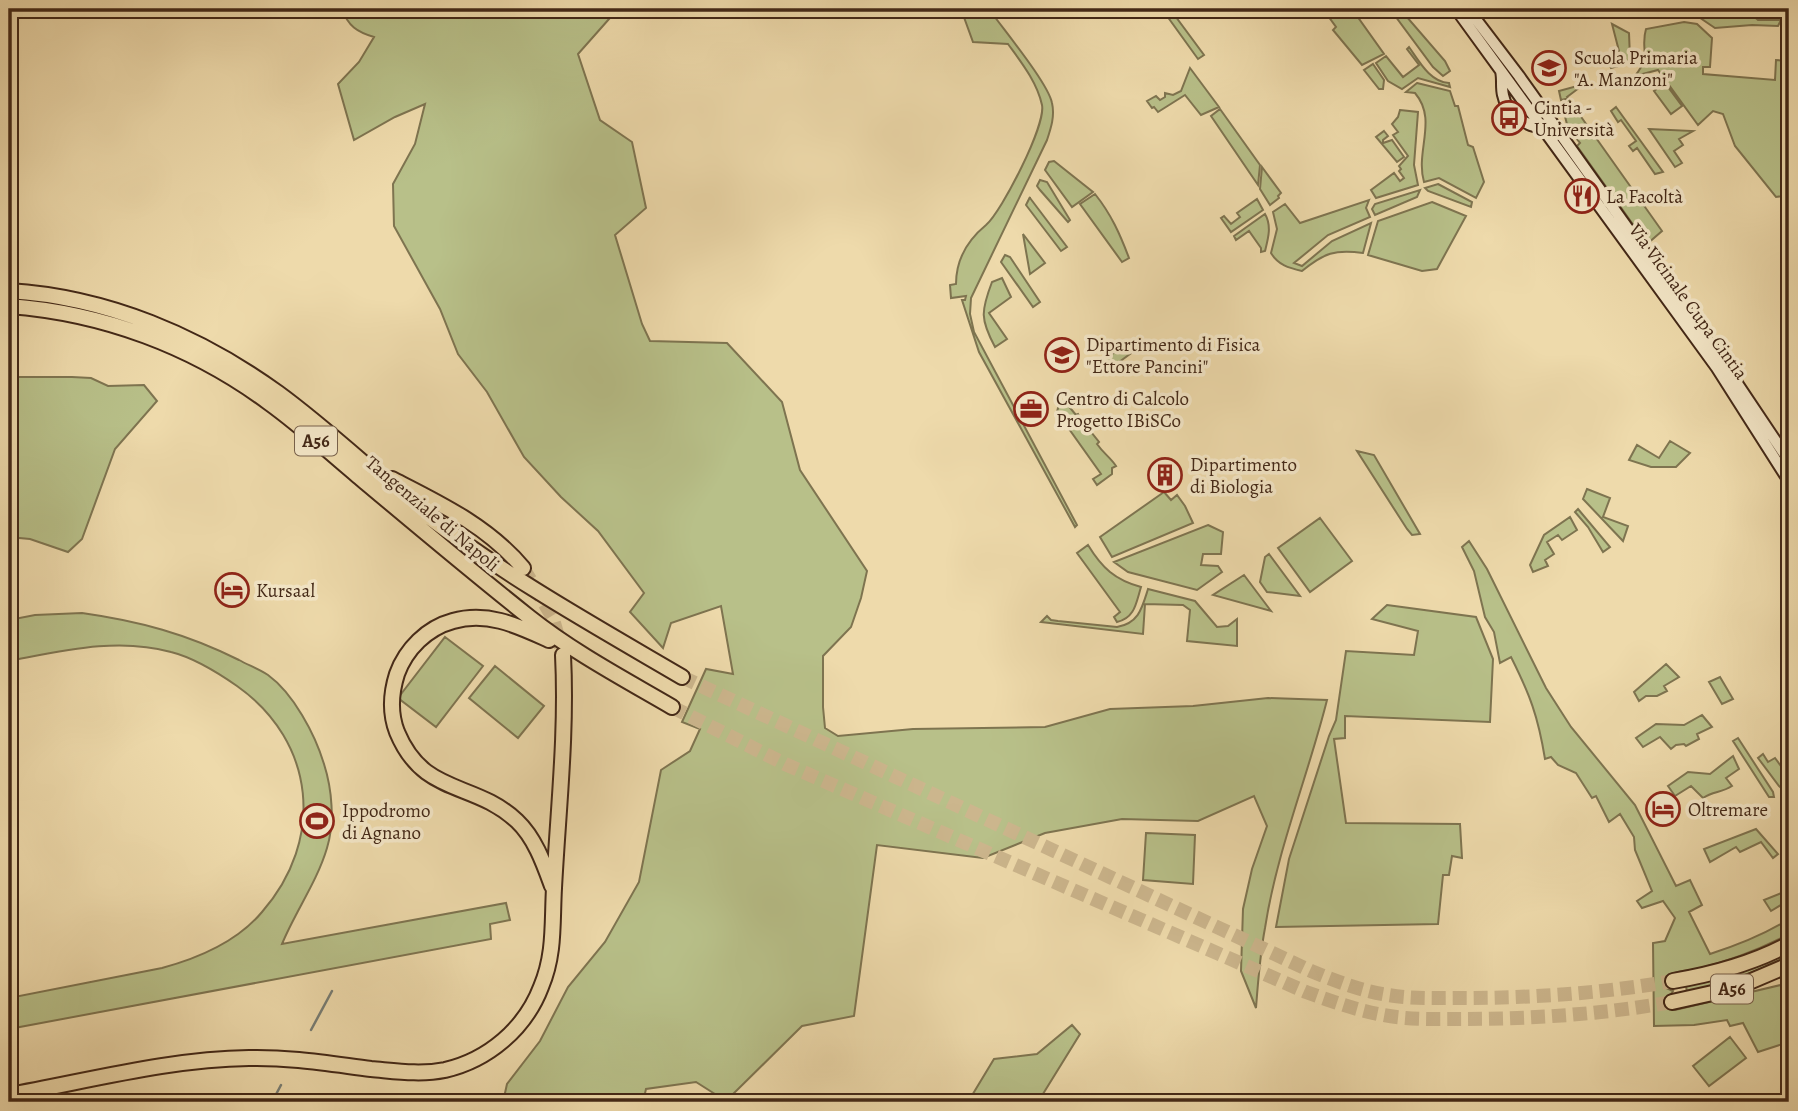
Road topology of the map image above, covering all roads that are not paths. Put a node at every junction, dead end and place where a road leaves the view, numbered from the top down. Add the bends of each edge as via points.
1 (1456, 9) edge
2 (1468, 9) edge
3 (1503, 76) junction
4 (1519, 76) junction
5 (9, 291) edge
6 (9, 306) edge
7 (1789, 461) edge
8 (370, 468) junction
9 (1789, 481) edge
10 (523, 568) tunnel mouth
11 (563, 655) tunnel mouth
12 (583, 655) junction
13 (682, 677) tunnel mouth
14 (672, 707) tunnel mouth
15 (554, 890) junction
16 (1789, 944) edge
17 (1789, 965) edge
18 (1672, 981) tunnel mouth
19 (1672, 1002) tunnel mouth
20 (9, 1095) edge

1 - 3 main road
2 - 4 main road, Via Vicinale Cupa Cintia
3 - 4 main road
3 - 9 main road, Via Vicinale Cupa Cintia via 1506,103 1531,127 1542,127 1717,368
4 - 7 main road, Via Vicinale Cupa Cintia
5 - 8 highway, Tangenziale di Napoli / A56 via 132,314 181,335 279,394
6 - 12 highway, Tangenziale di Napoli / A56 via 108,322 219,369 268,402 494,589
8 - 10 highway via 476,525
8 - 13 highway, Tangenziale di Napoli / A56 via 426,515 517,579
11 - 15 highway
12 - 14 highway, Tangenziale di Napoli / A56
12 - 15 highway via 490,618 465,618 422,638 403,661 393,692 393,718 414,762 434,778 482,797 515,819 542,858
15 - 20 highway via 552,951 535,1001 507,1037 468,1063 444,1070 404,1072 265,1058 200,1060
16 - 18 highway, A56 via 1741,965
17 - 19 highway, A56 via 1735,988

